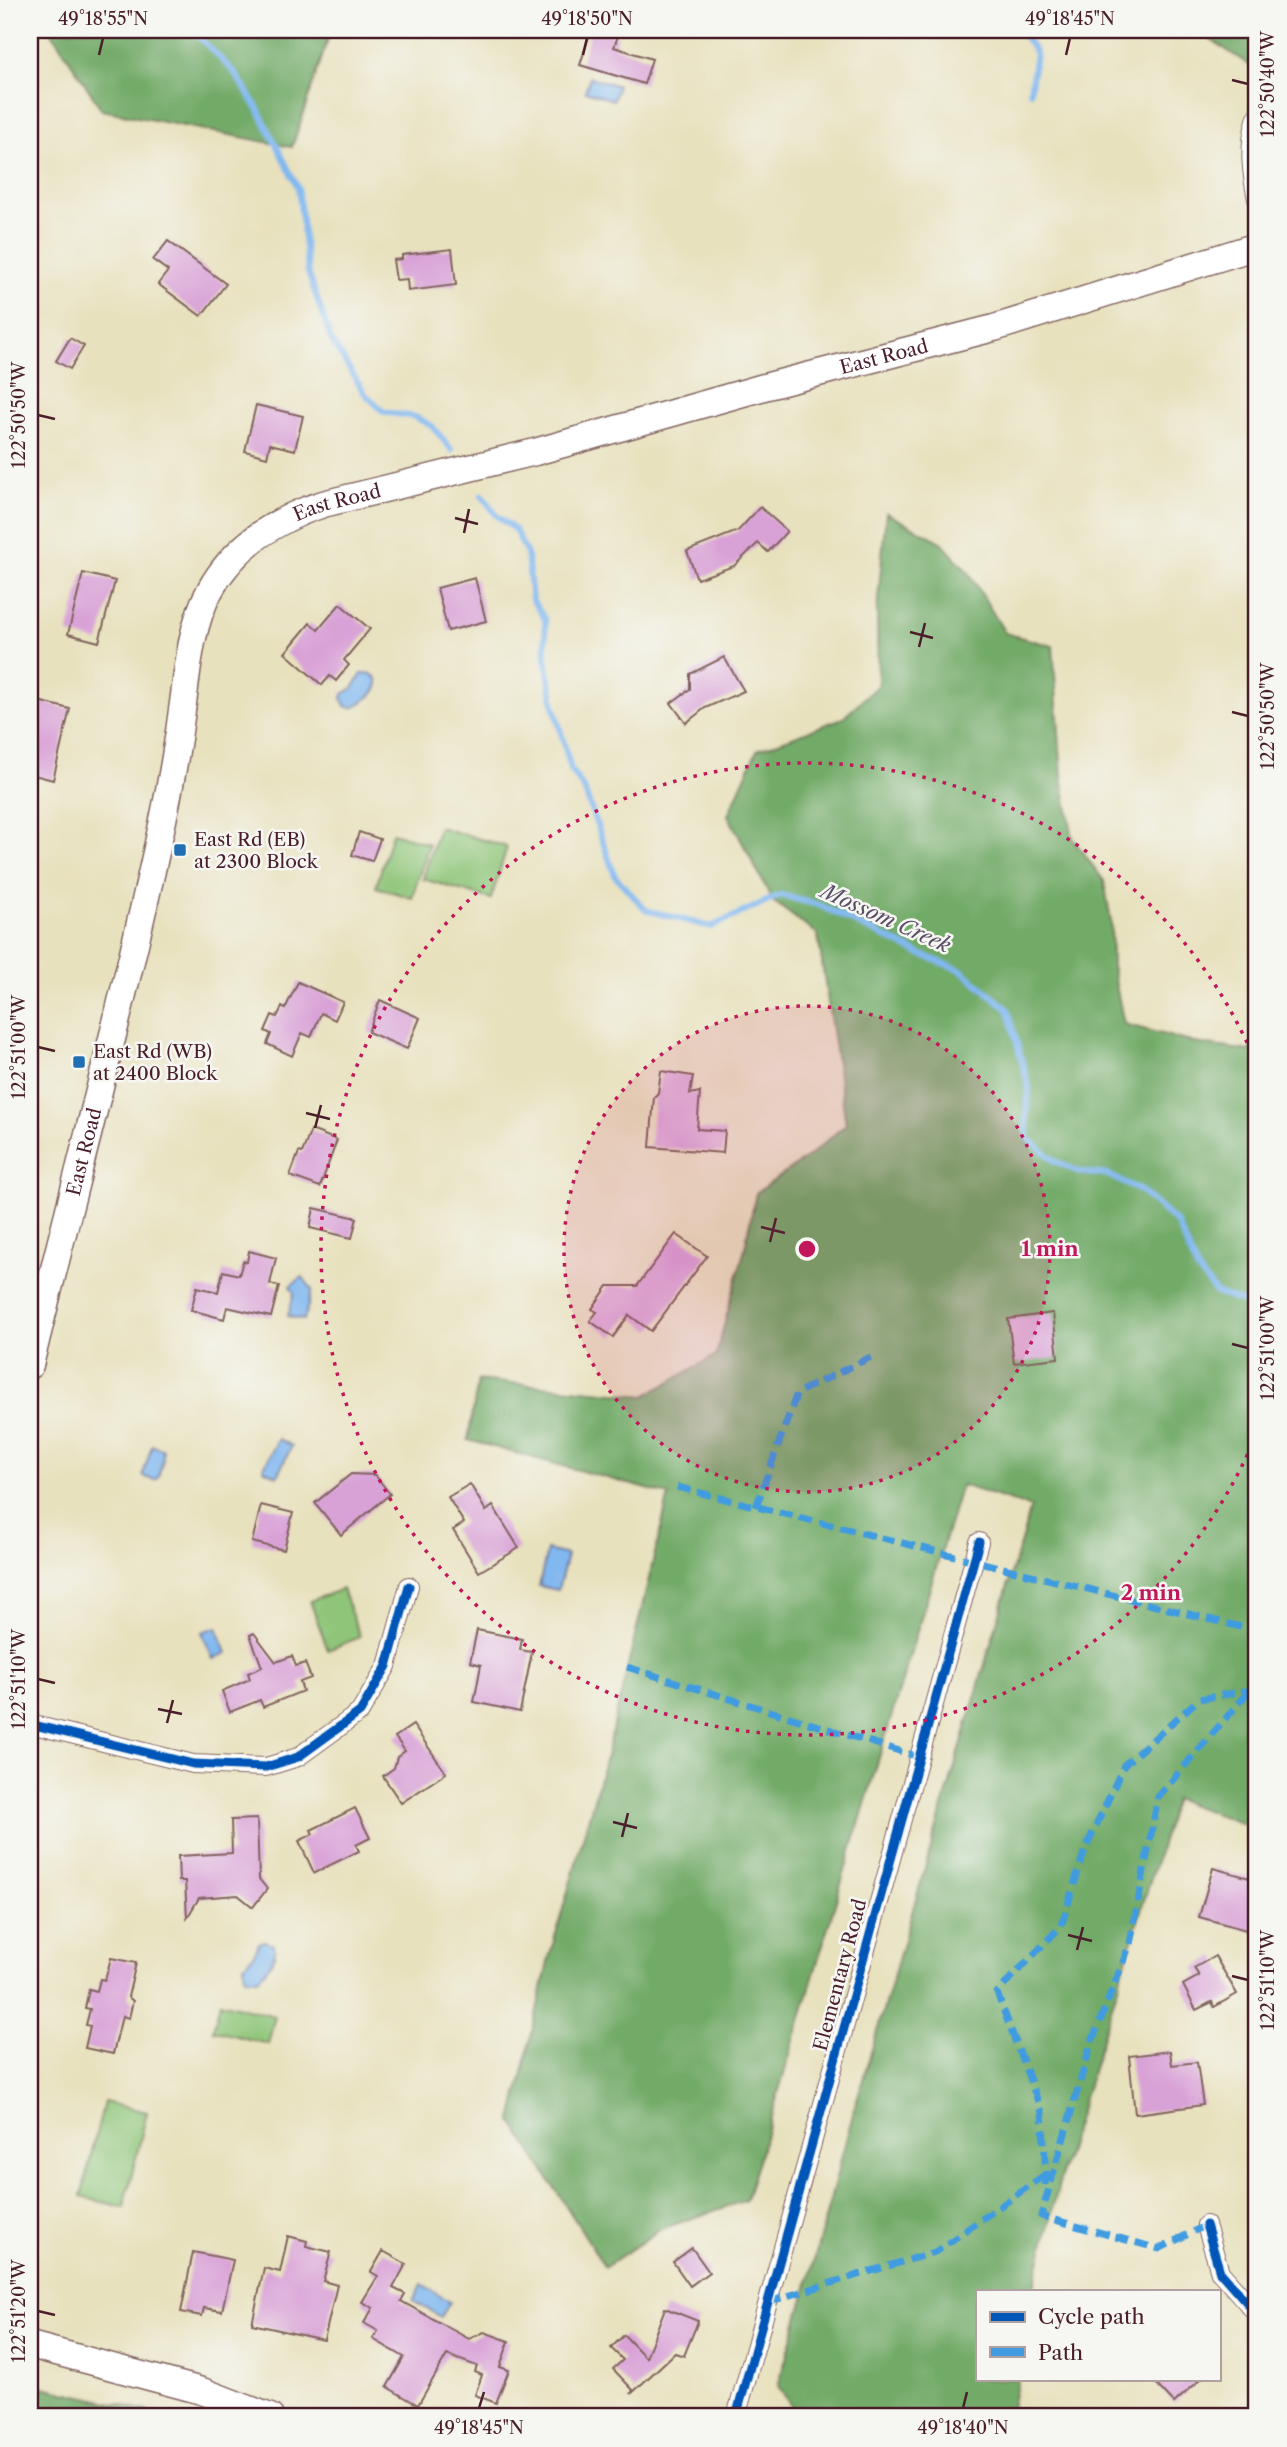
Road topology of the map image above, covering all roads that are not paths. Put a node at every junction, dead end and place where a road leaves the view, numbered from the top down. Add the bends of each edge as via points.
1 (1257, 117) edge
2 (1257, 200) edge
3 (1257, 246) edge
4 (30, 1365) edge
5 (979, 1542) dead end
6 (409, 1586) dead end
7 (30, 1724) edge
8 (1206, 2225) dead end
9 (1257, 2314) edge
10 (30, 2345) edge
11 (270, 2417) edge
12 (736, 2417) edge

1 - 2 street via 1251,172
3 - 4 main road, East Road via 994,328 323,504 255,537 229,563 198,615 153,867
5 - 12 street, Elementary Road
6 - 7 street via 387,1666 360,1712 298,1757 266,1767 193,1764
8 - 9 street via 1220,2272
10 - 11 main road via 202,2391

